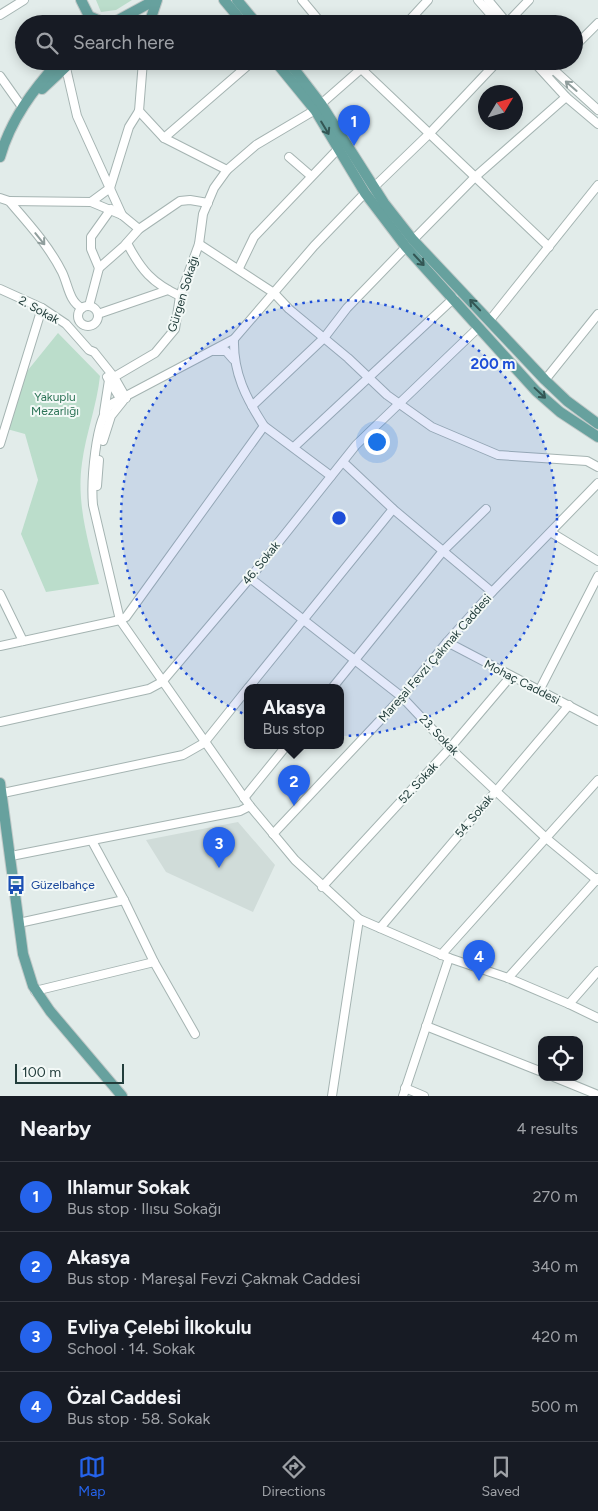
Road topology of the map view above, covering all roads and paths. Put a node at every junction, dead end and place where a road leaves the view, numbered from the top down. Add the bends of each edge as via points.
1 (24, 0) edge
2 (156, 0) edge
3 (224, 0) edge
4 (302, 0) edge
5 (428, 0) edge
6 (478, 0) edge
7 (488, 0) edge
8 (529, 0) edge
9 (239, 1) edge
10 (82, 4) edge
11 (0, 15) edge
12 (91, 15) edge
13 (128, 15) edge
14 (152, 15) edge
15 (236, 15) edge
16 (250, 15) edge
17 (314, 15) edge
18 (414, 15) edge
19 (491, 15) edge
20 (500, 15) edge
21 (515, 15) edge
22 (598, 23) edge
23 (583, 38) edge
24 (59, 70) edge
25 (67, 70) edge
26 (142, 70) edge
27 (243, 70) edge
28 (283, 70) edge
29 (294, 70) edge
30 (362, 70) edge
31 (364, 70) edge
32 (489, 70) edge
33 (540, 70) edge
34 (552, 70) joint
35 (0, 76) edge
36 (546, 76) junction
37 (566, 97) junction
38 (25, 103) junction
39 (318, 107) junction
40 (598, 110) edge
41 (139, 111) junction
42 (598, 124) edge
43 (429, 134) junction
44 (164, 138) junction
45 (338, 149) junction
46 (0, 157) edge
47 (288, 157) dead end
48 (227, 170) junction
49 (310, 176) junction
50 (475, 177) junction
51 (598, 185) edge
52 (110, 188) junction
53 (369, 190) junction
54 (0, 198) edge
55 (9, 201) junction
56 (91, 202) junction
57 (208, 203) junction
58 (111, 209) junction
59 (122, 215) junction
60 (139, 229) junction
61 (126, 243) junction
62 (410, 243) junction
63 (199, 244) junction
64 (549, 247) junction
65 (99, 268) junction
66 (239, 268) junction
67 (0, 289) edge
68 (168, 290) junction
69 (274, 292) junction
70 (180, 296) junction
71 (454, 298) junction
72 (86, 307) junction
73 (42, 308) junction
74 (98, 314) junction
75 (598, 314) edge
76 (78, 318) junction
77 (490, 320) junction
78 (66, 324) junction
79 (479, 328) junction
80 (324, 338) junction
81 (234, 339) junction
82 (212, 352) junction
83 (233, 359) junction
84 (112, 378) junction
85 (369, 378) junction
86 (545, 380) junction
87 (126, 398) junction
88 (400, 405) junction
89 (252, 406) junction
90 (104, 415) junction
91 (598, 424) edge
92 (264, 426) junction
93 (598, 437) edge
94 (0, 444) edge
95 (294, 447) junction
96 (344, 462) junction
97 (598, 467) edge
98 (331, 476) junction
99 (598, 483) edge
100 (393, 509) junction
101 (486, 509) dead end
102 (552, 533) junction
103 (443, 551) junction
104 (598, 561) edge
105 (598, 576) edge
106 (250, 578) junction
107 (492, 592) junction
108 (0, 594) edge
109 (120, 620) junction
110 (302, 620) junction
111 (23, 641) junction
112 (446, 642) junction
113 (0, 646) edge
114 (355, 660) junction
115 (511, 676) junction
116 (162, 682) junction
117 (251, 684) edge
118 (335, 684) edge
119 (539, 690) junction
120 (244, 693) edge
121 (402, 697) junction
122 (569, 705) junction
123 (598, 720) edge
124 (0, 722) edge
125 (204, 743) junction
126 (450, 748) junction
127 (284, 749) edge
128 (598, 780) edge
129 (0, 783) edge
130 (496, 791) junction
131 (3, 793) junction
132 (244, 798) junction
133 (250, 806) junction
134 (273, 834) junction
135 (546, 838) junction
136 (92, 841) junction
137 (11, 856) junction
138 (597, 880) edge
139 (322, 887) junction
140 (124, 900) junction
141 (359, 919) junction
142 (19, 922) junction
143 (380, 928) junction
144 (445, 957) junction
145 (154, 962) junction
146 (598, 971) edge
147 (508, 978) junction
148 (35, 991) junction
149 (568, 1004) junction
150 (598, 1018) edge
151 (426, 1026) junction
152 (195, 1034) dead end
153 (538, 1070) edge
154 (564, 1081) edge
155 (404, 1092) edge
156 (598, 1095) edge
157 (122, 1096) edge
158 (332, 1096) edge
159 (424, 1096) edge

1 - 11 street
2 - 13 main road
2 - 14 main road
3 - 15 main road
4 - 17 street
5 - 18 street
6 - 19 street
7 - 20 street
8 - 21 street
9 - 16 main road
10 - 12 main road
22 - 23 street
24 - 38 main road
25 - 52 street via 77,116
26 - 41 street
27 - 44 street
28 - 39 main road
29 - 39 main road
30 - 39 street, Gürgen Sokağı
31 - 43 street
32 - 43 street
33 - 36 street
34 - 36 street
40 -> 34 street
35 - 38 street
36 - 37 street
37 - 42 street
37 - 50 street
38 - 46 main road via 12,124
39 -> 45 main road
39 - 48 street, Gürgen Sokağı via 256,145
39 - 53 main road
41 - 44 street
41 - 52 street via 129,127
43 - 50 street
43 - 53 street
44 - 48 street
45 - 49 street
45 - 53 main road
47 - 49 street
48 - 57 street, Gürgen Sokağı
49 - 66 street via 254,237
50 - 62 street
50 - 64 street
51 - 64 street
52 - 56 street
52 - 59 street
53 - 62 main road
53 - 69 street
54 - 55 street
55 - 56 street
55 -> 72 street via 51,252 70,295 78,306
56 - 58 street
57 - 60 street via 180,201
57 - 63 street, Gürgen Sokağı via 203,214
58 - 59 street
58 - 65 street via 91,237 91,249
59 - 60 street
60 - 61 street
61 - 65 street
61 - 68 street via 144,272
62 -> 71 main road
77 -> 62 main road
62 - 80 street via 346,308
63 - 66 street
63 - 70 street, Gürgen Sokağı
64 - 77 street
65 - 72 street
66 - 69 street
67 - 73 street, 2. Sokak
68 - 70 street
68 - 74 street
69 - 80 street
69 - 81 street
70 - 84 street, Gürgen Sokağı via 175,329 167,341 155,353
71 - 79 main road
71 - 85 street
72 - 74 street
72 - 76 street
73 - 78 street, 2. Sokak
73 - 94 street
74 - 76 street via 90,326
75 - 86 street
76 - 78 street, 2. Sokak
77 - 79 main road
77 - 86 main road
78 - 84 street via 94,352
79 - 88 street, 46. Sokak
79 -> 93 main road via 536,391 560,412
80 - 85 street
80 - 89 street
81 - 82 street
81 - 83 street
82 - 83 street via 226,351
82 - 87 street
83 - 89 street
84 - 87 street via 118,395
84 - 90 street
85 - 88 street
85 - 95 street
86 - 91 main road
87 - 90 street via 111,404
87 - 109 street via 111,416 97,481 99,509
88 - 96 street, 46. Sokak via 356,445
88 - 97 street via 432,427 498,455 587,461
89 - 92 street
90 - 109 street via 93,465 92,497
92 - 95 street
92 - 109 street via 126,617
95 - 98 street
96 - 98 street, 46. Sokak
96 - 100 street
98 - 106 street, 46. Sokak
99 - 102 street, Mareşal Fevzi Çakmak Caddesi
100 - 103 street
100 - 110 street
101 - 103 street
102 - 104 street
102 - 107 street, Mareşal Fevzi Çakmak Caddesi
103 - 107 street
103 - 114 street
105 - 119 street
106 - 110 street, 23. Sokak
106 - 116 street, 46. Sokak
107 - 112 street, Mareşal Fevzi Çakmak Caddesi
108 - 111 street
109 - 111 street
109 - 116 street
110 - 114 street, 23. Sokak
110 - 117 street
111 - 113 street
112 - 115 street, Mohaç Caddesi
112 - 121 street, Mareşal Fevzi Çakmak Caddesi
114 - 118 street
114 - 121 street, 23. Sokak
115 - 119 street, Mohaç Caddesi
115 - 126 street, 52. Sokak
116 - 124 street, 46. Sokak via 149,689
116 - 125 street
119 - 122 street, Mohaç Caddesi
120 - 125 street
121 - 126 street, 23. Sokak
121 - 134 street, Mareşal Fevzi Çakmak Caddesi
122 - 123 street, Mohaç Caddesi
122 - 130 street, 54. Sokak
125 - 131 street via 183,755
125 - 132 street
126 - 130 street, 23. Sokak
126 - 139 street, 52. Sokak
127 - 132 street
128 - 135 street
129 - 131 main road
130 - 135 street, 23. Sokak
130 - 143 street, 54. Sokak
131 - 137 main road
132 - 133 street
133 - 134 street
133 - 136 street via 240,811
134 - 139 street
135 - 138 street, 23. Sokak
135 - 144 street
136 - 137 street
136 - 140 street
137 - 142 main road
138 - 147 street
139 - 141 street
140 - 142 street
140 - 145 street
141 - 143 street
141 - 158 street
142 - 148 main road via 23,954
143 - 144 street
144 - 147 street
144 - 151 street
145 - 148 street
145 - 152 street
146 - 149 street
147 - 149 street
148 - 157 main road
149 - 150 street
151 - 153 street
151 - 155 street
154 - 156 street
155 - 159 street

